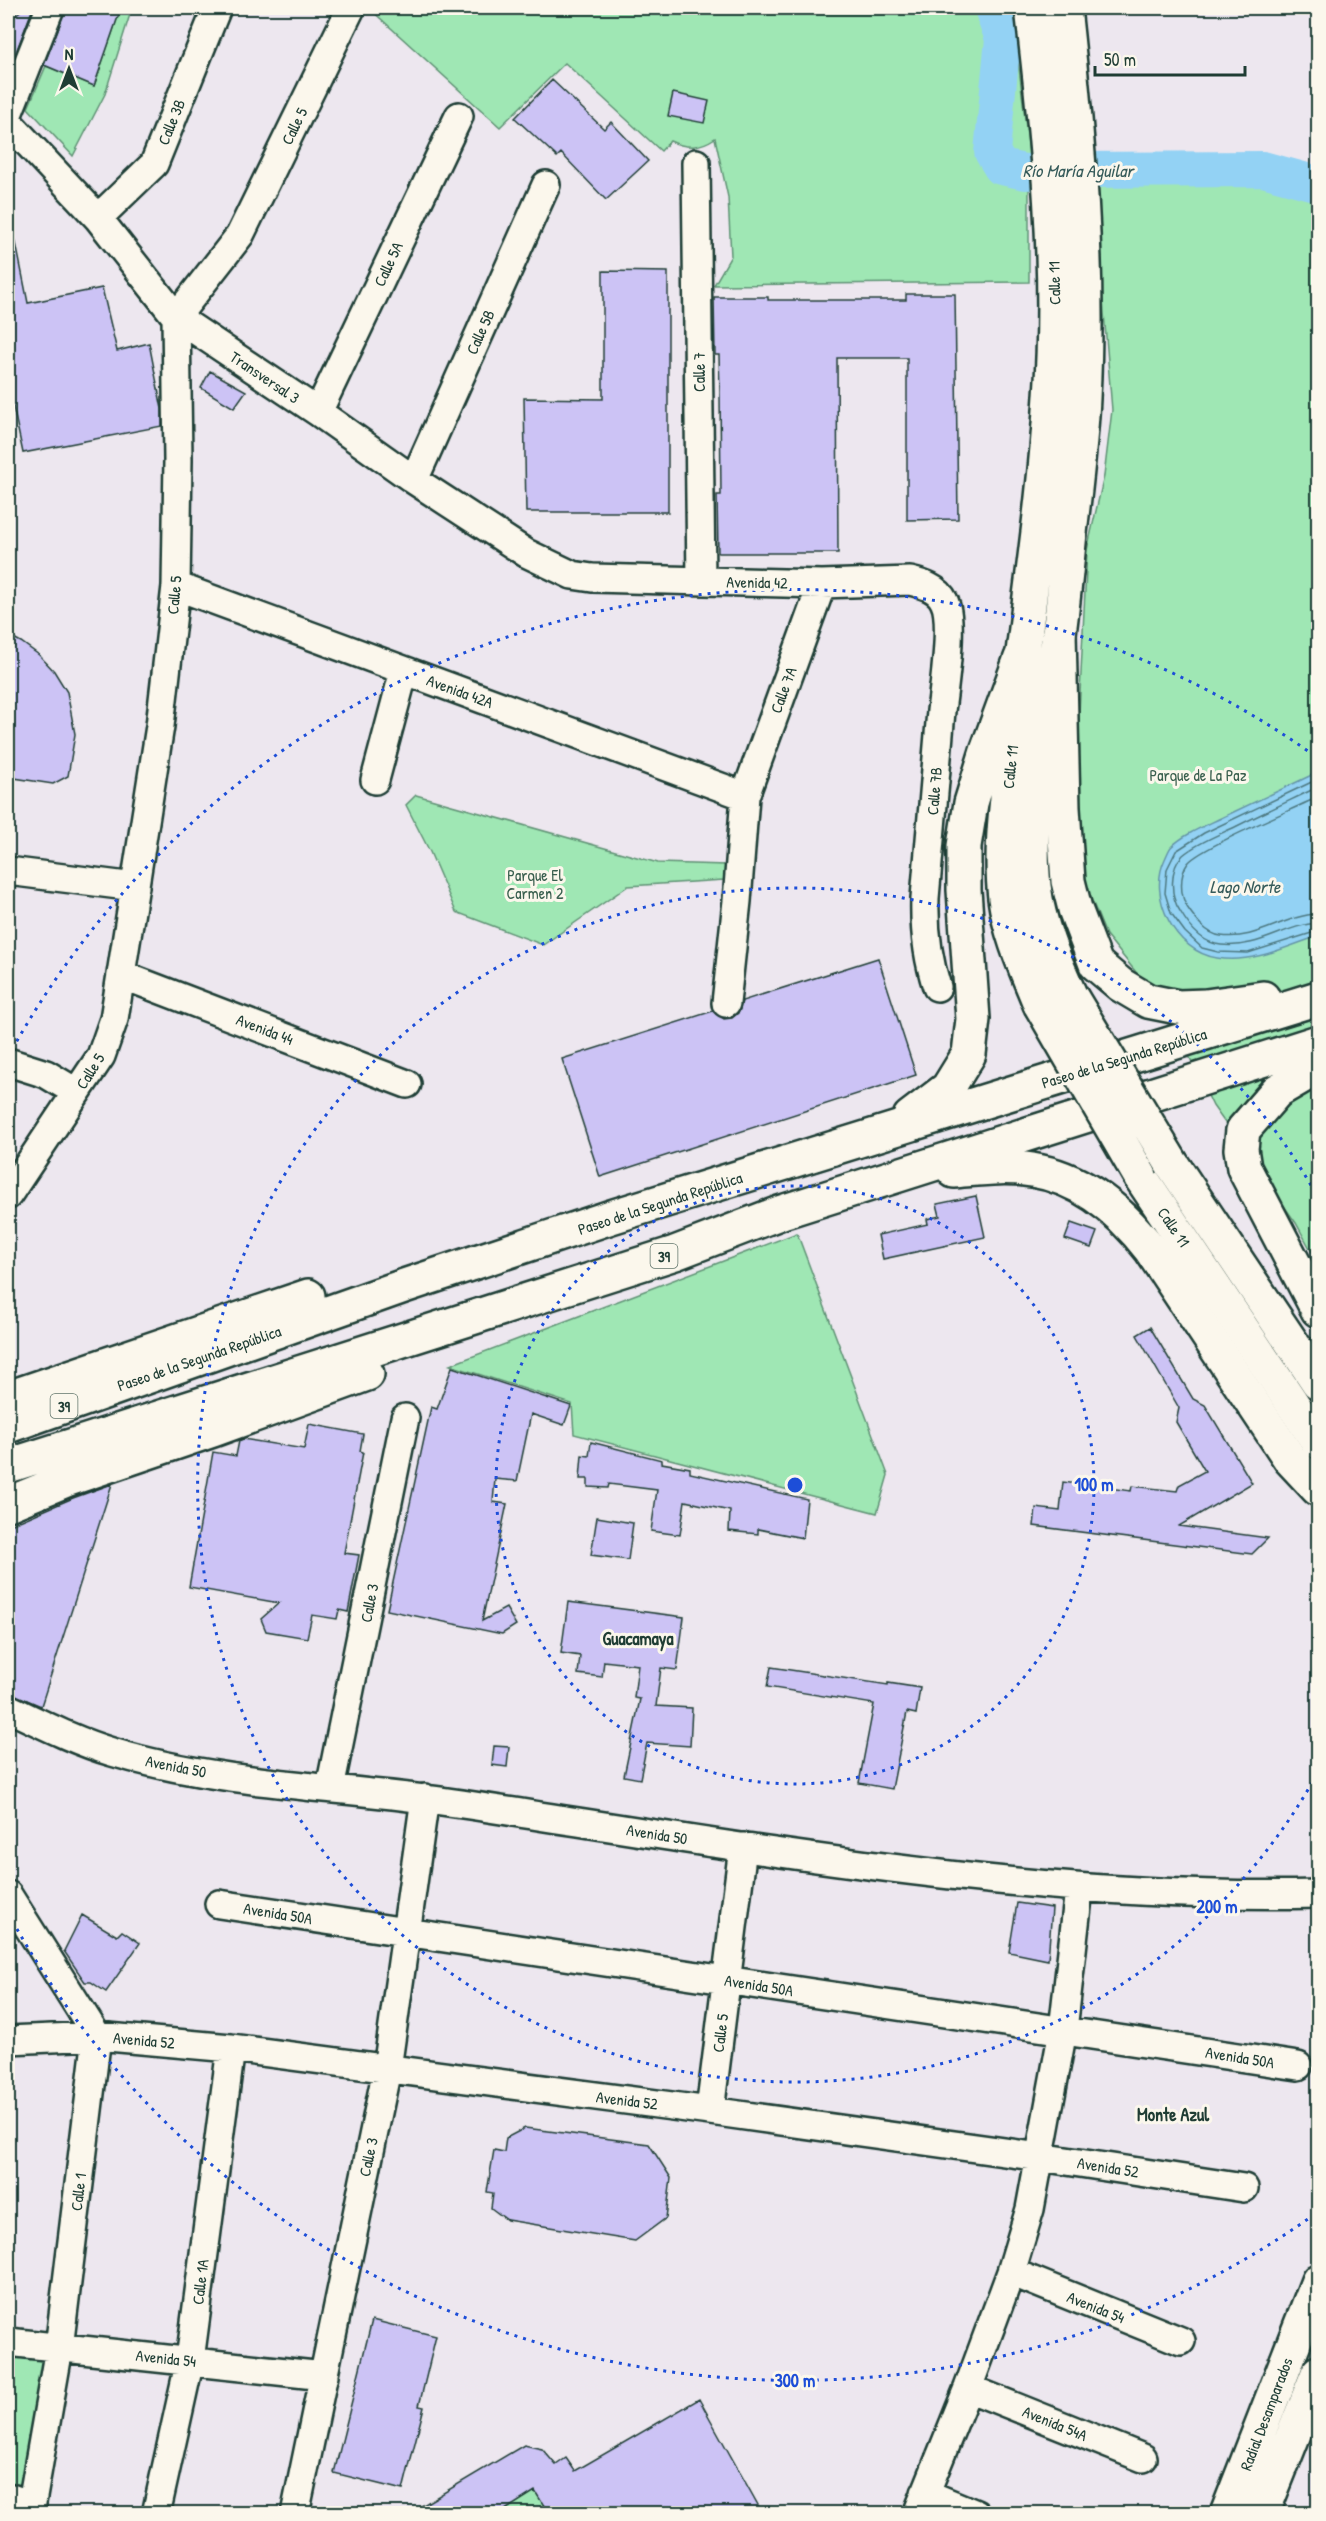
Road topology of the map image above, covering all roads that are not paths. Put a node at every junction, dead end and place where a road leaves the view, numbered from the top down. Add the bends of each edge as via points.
1 (50, 8) edge
2 (217, 8) edge
3 (351, 8) edge
4 (1032, 8) edge
5 (1064, 8) edge
6 (8, 114) edge
7 (459, 116) dead end
8 (1060, 119) junction
9 (8, 122) edge
10 (696, 163) dead end
11 (546, 185) dead end
12 (99, 218) junction
13 (1069, 230) junction
14 (176, 317) junction
15 (318, 412) junction
16 (414, 480) junction
17 (572, 575) joint
18 (701, 581) junction
19 (822, 584) junction
20 (176, 586) junction
21 (940, 595) joint
22 (1059, 632) junction
23 (1021, 658) junction
24 (404, 671) junction
25 (375, 780) dead end
26 (745, 796) junction
27 (8, 871) edge
28 (135, 887) junction
29 (122, 975) junction
30 (938, 987) dead end
31 (1318, 990) edge
32 (1318, 998) edge
33 (1055, 1000) junction
34 (726, 1003) dead end
35 (1318, 1042) edge
36 (8, 1062) edge
37 (1318, 1067) edge
38 (407, 1084) dead end
39 (76, 1092) junction
40 (893, 1130) junction
41 (907, 1173) junction
42 (714, 1185) junction
43 (8, 1195) edge
44 (675, 1253) junction
45 (1318, 1310) edge
46 (1318, 1382) edge
47 (8, 1398) edge
48 (405, 1418) dead end
49 (8, 1426) edge
50 (1318, 1442) edge
51 (8, 1466) edge
52 (1318, 1489) edge
53 (8, 1504) edge
54 (8, 1708) edge
55 (330, 1788) junction
56 (425, 1798) junction
57 (743, 1847) junction
58 (1079, 1889) junction
59 (1318, 1893) edge
60 (8, 1895) edge
61 (219, 1904) dead end
62 (408, 1933) junction
63 (727, 1980) junction
64 (1063, 2031) junction
65 (97, 2036) junction
66 (8, 2040) edge
67 (231, 2048) junction
68 (1298, 2066) dead end
69 (387, 2069) junction
70 (710, 2111) junction
71 (1040, 2157) junction
72 (1244, 2188) dead end
73 (1011, 2272) junction
74 (1318, 2281) edge
75 (1180, 2341) dead end
76 (8, 2342) edge
77 (59, 2348) junction
78 (190, 2360) junction
79 (1318, 2373) edge
80 (324, 2376) junction
81 (968, 2388) junction
82 (1143, 2458) dead end
83 (921, 2503) edge
84 (23, 2505) edge
85 (156, 2514) edge
86 (295, 2514) edge
87 (976, 2514) edge
88 (1227, 2514) edge
89 (1262, 2514) edge

1 - 6 street
2 - 12 street, Calle 3B via 154,164
3 - 14 street, Calle 5 via 240,236
4 - 8 main road, Calle 11
5 - 8 main road, Calle 11
7 - 15 street, Calle 5A
8 - 13 main road, Calle 11
9 - 12 street, Transversal 3
10 - 18 street, Calle 7
11 - 16 street, Calle 5B
12 - 14 street, Transversal 3
13 - 22 main road, Calle 11 via 1083,399
13 - 23 main road, Calle 11 via 1054,331 1052,395
14 - 15 street, Transversal 3
14 - 20 street, Calle 5
15 - 16 street, Transversal 3
16 - 17 street, Transversal 3 via 526,553
17 - 18 street, Avenida 42
18 - 19 street, Avenida 42
19 - 21 street, Avenida 42 via 910,581
19 - 26 street, Calle 7A
20 - 24 street, Avenida 42A
20 - 28 street, Calle 5 via 160,726
21 - 30 street, Calle 7B via 948,615 946,658 924,934
22 - 31 main road via 1067,872 1075,909 1096,964 1120,985 1148,1001 1178,1007
22 - 33 main road, Calle 11 via 1037,774 1033,854 1034,887
23 - 33 main road, Calle 11 via 1004,829 1006,901 1016,947
23 - 40 main road via 978,782 964,846 973,1020 969,1053 948,1088
24 - 25 street
24 - 26 street, Avenida 42A
26 - 34 street, Calle 7A
27 - 28 street
28 - 29 street, Calle 5
29 - 38 street, Avenida 44
29 - 39 street, Calle 5 via 114,1019 101,1056
32 - 40 main road, Paseo de la Segunda República / 39
33 - 46 main road, Calle 11, bridge via 1172,1164
33 - 50 main road, Calle 11, bridge via 1140,1176
35 - 41 main road, 39
36 - 39 street via 46,1074
37 - 45 main road via 1276,1091 1258,1110 1243,1130 1241,1149 1244,1168
39 - 43 street, Calle 5
40 - 42 main road, Paseo de la Segunda República / 39
41 - 44 main road, 39 via 783,1212
41 - 52 main road via 1032,1170 1089,1190 1113,1208 1151,1250 1290,1459
42 - 47 main road via 493,1235
42 - 49 main road, Paseo de la Segunda República / 39 via 404,1286
44 - 51 main road, 39
44 - 53 main road via 418,1355
48 - 55 street, Calle 3
54 - 55 street, Avenida 50 via 70,1738 171,1767
55 - 56 street, Avenida 50
56 - 57 street, Avenida 50
56 - 62 street, Calle 3
57 - 58 street, Avenida 50
57 - 63 street, Calle 5
58 - 59 street, Avenida 50 via 1258,1895
58 - 64 street
60 - 65 street
61 - 62 street, Avenida 50A
62 - 63 street, Avenida 50A
62 - 69 street, Calle 3
63 - 64 street, Avenida 50A
63 - 70 street, Calle 5
64 - 68 street, Avenida 50A
64 - 71 street
65 - 66 street, Avenida 52
65 - 67 street, Avenida 52
65 - 77 street, Calle 1
67 - 69 street, Avenida 52
67 - 78 street, Calle 1A
69 - 70 street, Avenida 52
69 - 80 street, Calle 3
70 - 71 street, Avenida 52
71 - 72 street, Avenida 52
71 - 73 street via 1030,2209
73 - 75 street, Avenida 54
73 - 81 street
74 - 88 main road, Radial Desamparados
76 - 77 street, Avenida 54
77 - 78 street, Avenida 54
77 - 84 street, Calle 1
78 - 80 street, Avenida 54
78 - 85 street, Calle 1A
79 - 89 main road, Radial Desamparados
80 - 86 street, Calle 3
81 - 82 street, Avenida 54A
81 - 83 street
83 - 87 street

